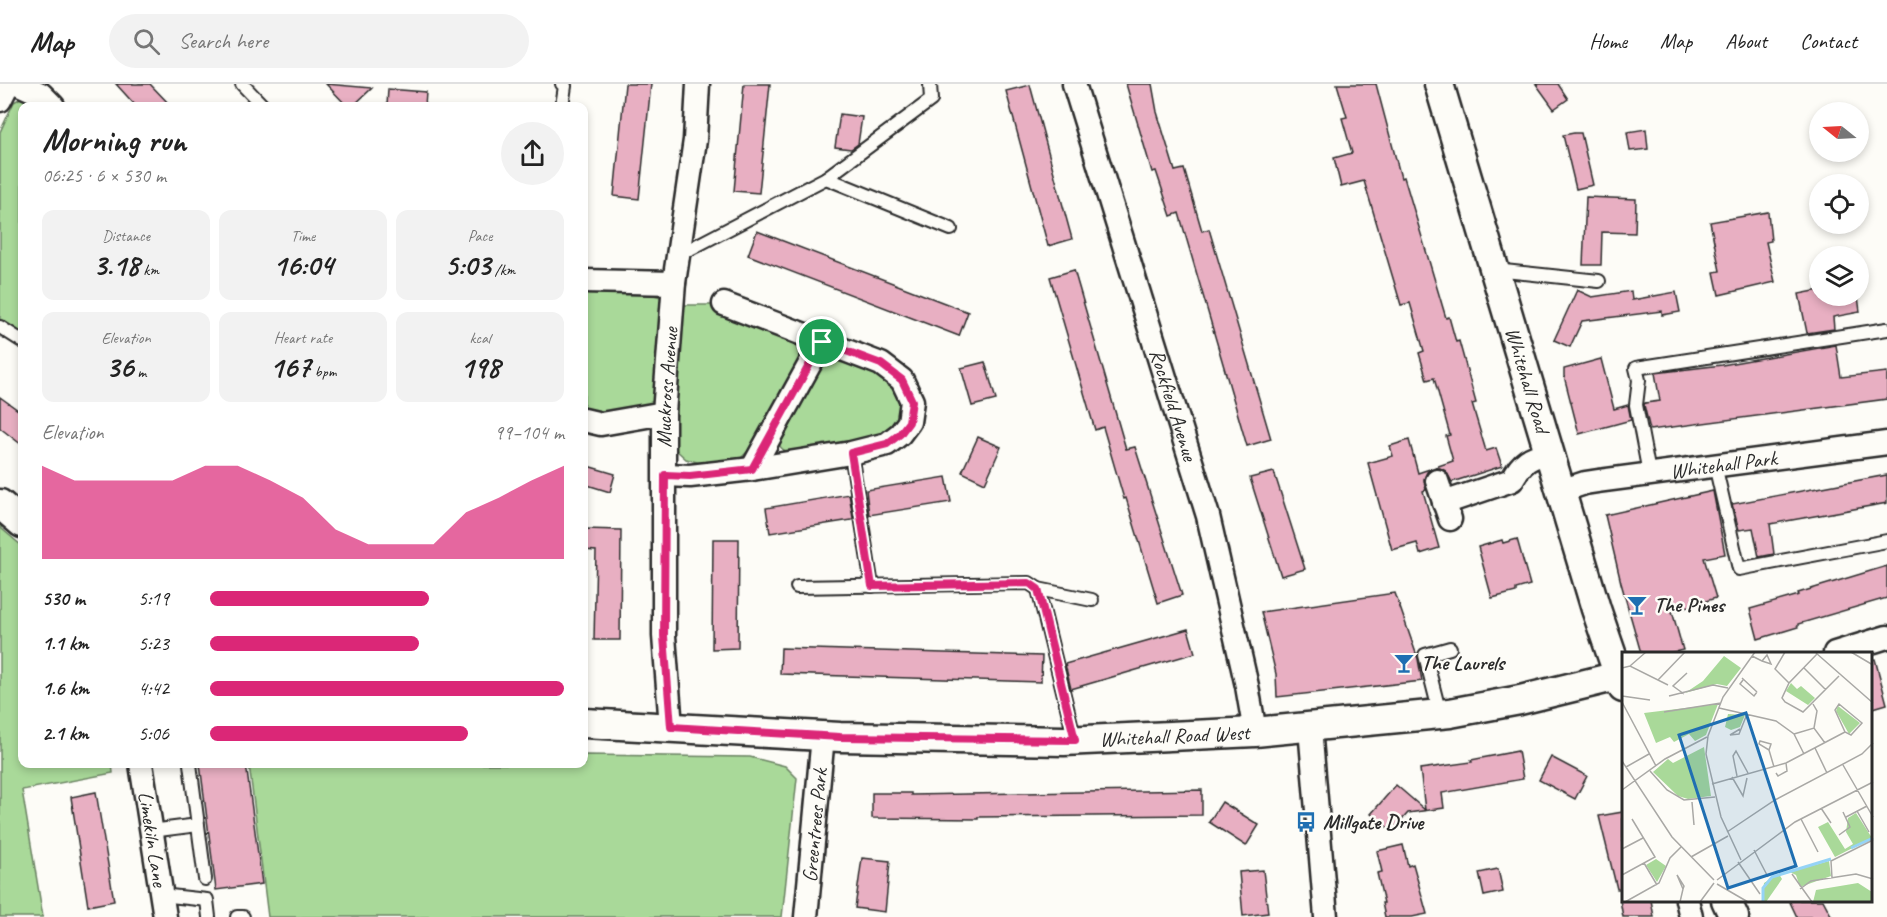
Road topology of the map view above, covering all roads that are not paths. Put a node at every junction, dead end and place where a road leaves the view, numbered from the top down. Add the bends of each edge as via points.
1 (8, 84) edge
2 (20, 84) edge
3 (243, 84) edge
4 (562, 84) edge
5 (698, 84) edge
6 (930, 84) edge
7 (1074, 84) edge
8 (1439, 84) edge
9 (0, 100) edge
10 (49, 102) edge
11 (259, 102) edge
12 (563, 102) edge
13 (826, 178) junction
14 (951, 229) dead end
15 (679, 248) junction
16 (1494, 270) junction
17 (588, 281) edge
18 (1599, 281) dead end
19 (674, 283) junction
20 (724, 304) dead end
21 (0, 327) edge
22 (1887, 329) edge
23 (18, 338) edge
24 (822, 342) junction
25 (664, 413) junction
26 (588, 421) edge
27 (1887, 443) edge
28 (1550, 452) junction
29 (851, 453) junction
30 (1715, 465) junction
31 (752, 469) junction
32 (1649, 473) junction
33 (665, 475) junction
34 (1437, 481) dead end
35 (1561, 490) junction
36 (0, 504) edge
37 (18, 520) edge
38 (1887, 541) edge
39 (872, 586) junction
40 (797, 587) dead end
41 (1038, 589) junction
42 (1092, 600) dead end
43 (1887, 637) edge
44 (1450, 648) dead end
45 (1838, 652) edge
46 (1621, 682) edge
47 (1440, 714) junction
48 (588, 723) edge
49 (671, 727) junction
50 (1310, 728) junction
51 (1255, 732) junction
52 (824, 736) junction
53 (1075, 740) junction
54 (142, 768) edge
55 (190, 768) edge
56 (198, 825) junction
57 (151, 831) junction
58 (205, 879) dead end
59 (1687, 902) edge
60 (1727, 902) edge
61 (163, 906) edge
62 (209, 917) edge
63 (237, 917) edge
64 (243, 917) edge
65 (806, 917) edge
66 (1326, 917) edge
67 (1691, 917) edge
68 (1734, 917) edge

1 - 9 street
2 - 10 street
3 - 11 lane
4 - 12 lane
5 - 15 street, Muckross Avenue via 695,141
6 - 13 lane via 931,100
7 - 51 street, Rockfield Avenue via 1208,516
8 - 16 street, Whitehall Road
13 - 14 lane
13 - 15 lane via 690,249
15 - 19 street, Muckross Avenue
16 - 18 lane
16 - 28 street, Whitehall Road
17 - 19 street
19 - 25 street, Muckross Avenue
20 - 24 street
21 - 23 lane
22 - 32 lane via 1636,368 1636,405
24 - 29 street via 881,364 902,380 912,401 909,422 900,434 887,444
24 - 31 street
25 - 26 street via 601,424
25 - 33 street, Muckross Avenue
27 - 30 street, Whitehall Park
28 - 34 street via 1532,456 1512,480 1447,511
28 - 35 street, Whitehall Road
29 - 31 street
29 - 39 lane
30 - 32 street, Whitehall Park
30 - 38 lane via 1738,569
31 - 33 street
32 - 35 street, Whitehall Park
33 - 49 street, Muckross Avenue via 664,636
35 - 46 street, Whitehall Road
36 - 37 street
39 - 40 lane
39 - 41 lane via 1029,583
41 - 42 lane
41 - 53 lane
43 - 45 street
44 - 47 lane via 1425,655
46 - 47 street, Whitehall Road West
47 - 50 street, Whitehall Road West
48 - 49 street, Whitehall Road West
49 - 52 street, Whitehall Road West
50 - 51 street, Whitehall Road West
50 - 66 street
51 - 53 street, Whitehall Road West
52 - 53 street, Whitehall Road West
52 - 65 street, Greentrees Park
54 - 57 street, Limekiln Lane
55 - 56 lane
56 - 57 lane
56 - 58 lane
57 - 61 street, Limekiln Lane
59 - 67 street
60 - 68 street
61 - 62 lane via 207,900
63 - 64 lane

